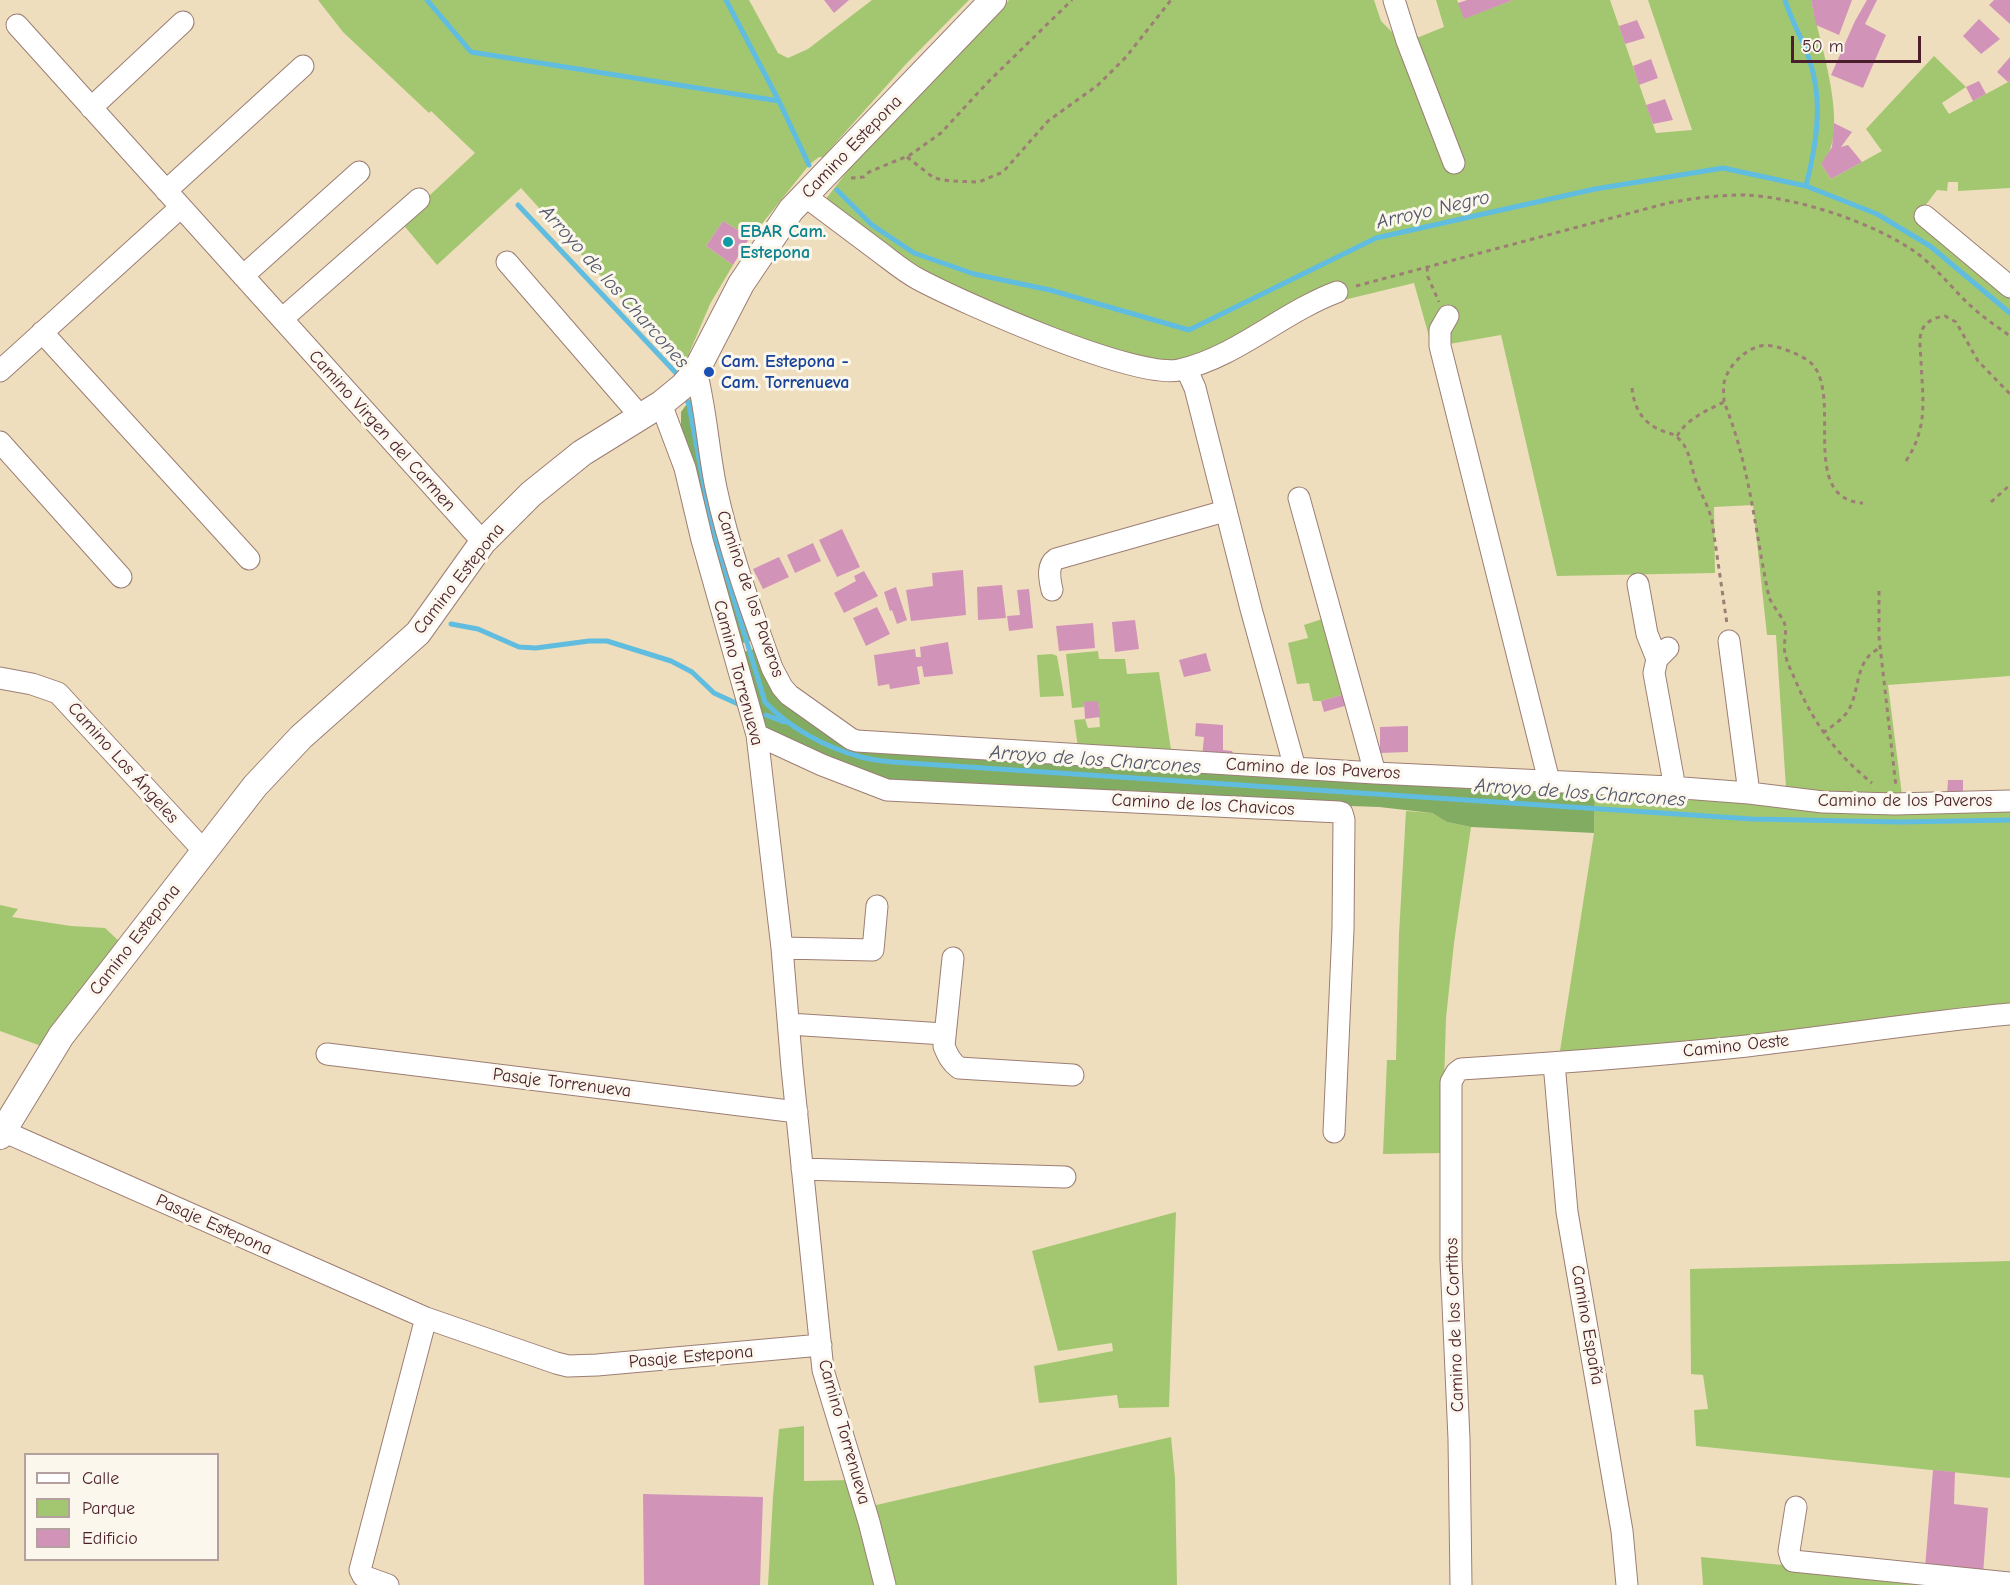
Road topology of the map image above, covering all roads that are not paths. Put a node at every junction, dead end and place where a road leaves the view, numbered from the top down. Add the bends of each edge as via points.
1 (993, 0) edge
2 (1394, 0) edge
3 (183, 22) dead end
4 (17, 25) dead end
5 (303, 66) dead end
6 (92, 108) junction
7 (1454, 163) dead end
8 (359, 172) dead end
9 (166, 190) junction
10 (805, 196) junction
11 (419, 199) dead end
12 (181, 207) junction
13 (1925, 216) dead end
14 (507, 262) dead end
15 (243, 276) junction
16 (2010, 287) edge
17 (1337, 292) road end
18 (1448, 316) road end
19 (282, 319) junction
20 (42, 332) junction
21 (1186, 368) junction
22 (0, 371) edge
23 (673, 393) junction
24 (0, 442) edge
25 (1299, 498) dead end
26 (1226, 511) junction
27 (715, 537) junction
28 (483, 542) junction
29 (249, 559) dead end
30 (121, 577) dead end
31 (1638, 584) dead end
32 (1052, 590) dead end
33 (1729, 641) road end
34 (748, 647) junction
35 (0, 678) edge
36 (757, 735) junction
37 (1295, 768) junction
38 (1375, 773) junction
39 (1549, 781) junction
40 (1674, 787) junction
41 (1749, 793) junction
42 (2010, 801) edge
43 (196, 843) junction
44 (877, 906) dead end
45 (782, 948) junction
46 (953, 958) dead end
47 (2010, 1014) edge
48 (789, 1024) junction
49 (944, 1034) junction
50 (327, 1054) dead end
51 (1554, 1064) junction
52 (1461, 1069) joint
53 (1073, 1074) dead end
54 (797, 1112) junction
55 (1334, 1132) dead end
56 (1, 1134) edge
57 (802, 1169) junction
58 (1065, 1177) dead end
59 (426, 1318) junction
60 (821, 1345) junction
61 (1796, 1507) dead end
62 (2010, 1583) edge
63 (388, 1585) edge
64 (885, 1585) edge
65 (1461, 1585) edge
66 (1628, 1585) edge

1 - 10 main road, Camino Estepona
2 - 7 street
3 - 6 street
4 - 6 street, Camino Virgen del Carmen
5 - 9 street
6 - 9 street, Camino Virgen del Carmen
8 - 15 street
9 - 12 street, Camino Virgen del Carmen
10 - 21 street via 917,279 979,307 1125,363 1168,371
10 - 23 main road, Camino Estepona via 791,210 741,284
11 - 19 street
12 - 15 street, Camino Virgen del Carmen
12 - 20 street
13 - 16 street
14 - 23 street
15 - 19 street, Camino Virgen del Carmen
17 - 21 street via 1302,307 1207,362
18 - 39 street via 1440,330 1440,346
19 - 28 street, Camino Virgen del Carmen
20 - 22 street
20 - 29 street
21 - 26 street via 1195,388
23 - 27 street, Camino Torrenueva via 685,468
23 - 27 street, Camino de los Paveros via 702,398
23 - 28 main road, Camino Estepona via 582,453 531,494
24 - 30 street
25 - 38 street
26 - 32 street via 1056,559 1049,568
26 - 37 street
27 - 34 street, Camino Torrenueva
27 - 34 street, Camino de los Paveros
28 - 43 main road, Camino Estepona via 418,633 301,737
31 - 40 street via 1647,634 1662,654 1654,673
33 - 41 street
34 - 36 street, Camino Torrenueva
34 - 37 street, Camino de los Paveros via 772,668 784,690 857,741
35 - 43 street, Camino Los Ángeles via 58,693
36 - 45 street, Camino Torrenueva
36 - 55 street, Camino de los Chavicos via 887,790 1342,813 1343,929
37 - 38 street, Camino de los Paveros
38 - 39 street, Camino de los Paveros
39 - 40 street, Camino de los Paveros
40 - 41 street, Camino de los Paveros
41 - 42 street, Camino de los Paveros via 1823,802
43 - 56 main road, Camino Estepona via 61,1036
44 - 45 street via 873,950
45 - 48 street, Camino Torrenueva
46 - 49 street
47 - 51 street, Camino Oeste via 1747,1046
48 - 49 street
48 - 54 street, Camino Torrenueva
49 - 53 street via 949,1059 959,1068
50 - 54 street, Pasaje Torrenueva
51 - 52 street, Camino Oeste
51 - 66 street, Camino España via 1567,1212
52 - 65 street, Camino de los Cortitos via 1451,1082 1451,1259
54 - 57 street, Camino Torrenueva
56 - 59 street, Pasaje Estepona
57 - 58 street
57 - 60 street, Camino Torrenueva
59 - 60 street, Pasaje Estepona via 567,1366
59 - 63 street via 360,1570 363,1576
60 - 64 street, Camino Torrenueva via 823,1370 870,1522
61 - 62 street via 1789,1551 1793,1561

